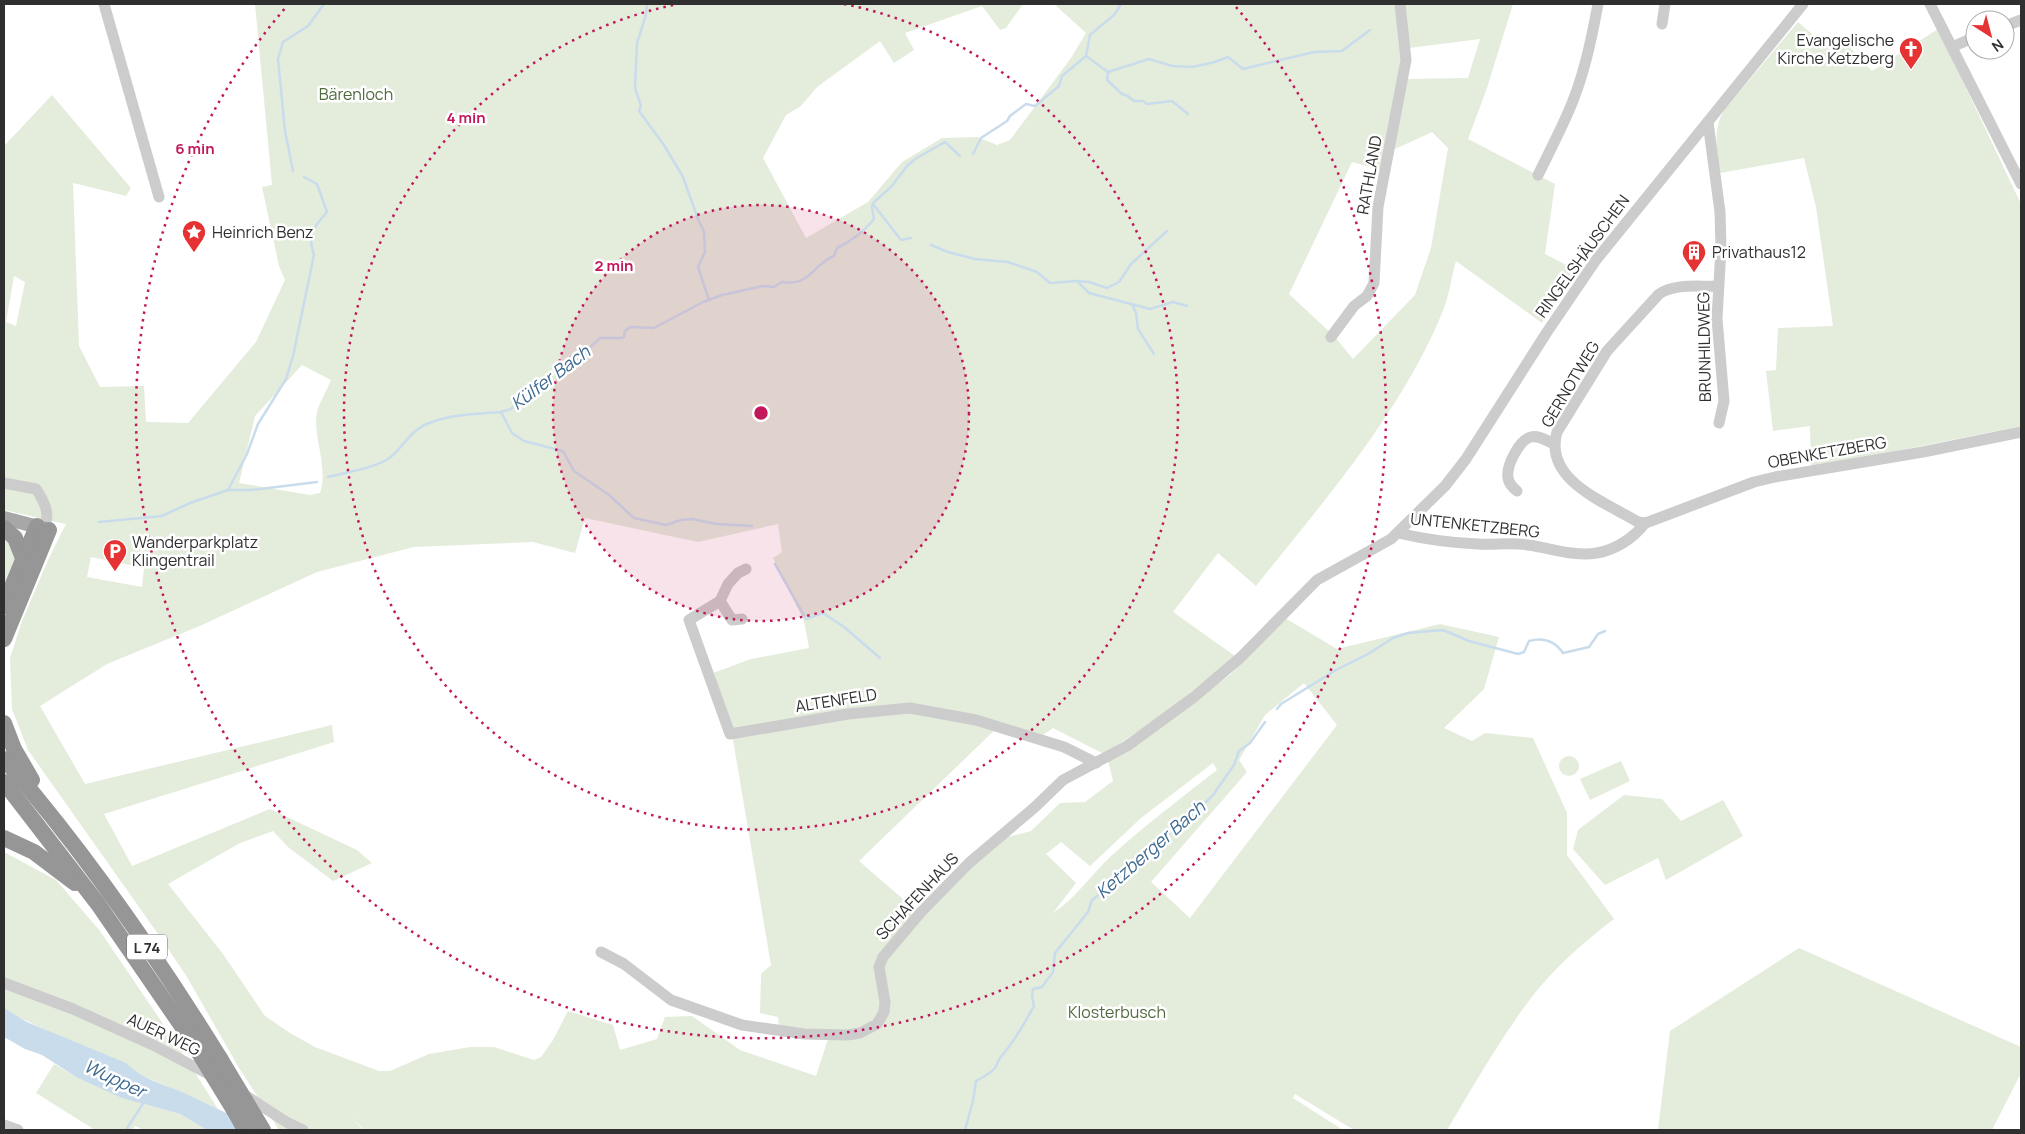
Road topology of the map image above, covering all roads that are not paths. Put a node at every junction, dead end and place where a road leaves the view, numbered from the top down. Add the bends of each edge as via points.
1 (104, 4) edge
2 (1400, 4) edge
3 (1598, 4) edge
4 (1665, 4) edge
5 (1803, 4) edge
6 (1930, 4) edge
7 (1662, 24) dead end
8 (1965, 41) edge
9 (1952, 46) junction
10 (1708, 122) junction
11 (1538, 175) dead end
12 (2021, 184) edge
13 (159, 197) dead end
14 (1718, 286) junction
15 (1331, 337) dead end
16 (1719, 423) dead end
17 (2021, 432) edge
18 (1554, 444) junction
19 (4, 483) edge
20 (1517, 491) dead end
21 (4, 518) edge
22 (1645, 523) junction
23 (4, 528) edge
24 (43, 528) junction
25 (1398, 533) junction
26 (23, 558) junction
27 (746, 569) dead end
28 (720, 601) junction
29 (4, 606) edge
30 (742, 619) dead end
31 (4, 639) edge
32 (4, 723) edge
33 (1127, 746) joint
34 (4, 759) edge
35 (1096, 763) junction
36 (4, 782) edge
37 (67, 837) junction
38 (4, 838) edge
39 (98, 904) junction
40 (602, 952) dead end
41 (4, 983) edge
42 (4, 1125) edge
43 (18, 1130) edge
44 (245, 1130) edge
45 (263, 1130) edge
46 (303, 1130) edge

1 - 13 street
2 - 15 street, RATHLAND via 1406,60 1378,207 1374,283 1367,296 1354,306
3 - 11 street via 1582,75 1568,114
4 - 7 street
5 - 10 street, RINGELSHÄUSCHEN
6 - 9 street
8 - 9 street
9 - 12 street
10 - 14 street, BRUNHILDWEG via 1720,212
10 - 25 street, RINGELSHÄUSCHEN via 1596,260 1466,459 1445,486
14 - 16 street, BRUNHILDWEG via 1717,319 1724,401
14 - 18 street, GERNOTWEG via 1680,287 1658,294 1602,358 1562,423
17 - 22 street, OBENKETZBERG via 1754,482
18 - 20 street via 1538,437 1531,437 1522,444 1510,461 1508,470 1510,485
18 - 22 street, GERNOTWEG via 1559,465 1572,481 1638,522
19 - 24 street via 36,489 47,514
21 - 24 main road
22 - 25 street, UNTENKETZBERG via 1634,536 1610,550 1596,553 1572,553 1527,544 1478,544
23 - 26 highway via 14,538
24 - 26 highway
24 - 31 highway
25 - 33 street, UNTENKETZBERG via 1384,544 1323,576 1212,682
26 - 29 highway
27 - 28 street, ALTENFELD via 728,584
28 - 30 street via 732,620
28 - 35 street, ALTENFELD via 690,620 730,734 848,714 910,708 976,720 1064,747
32 - 37 highway, L 74 via 14,750 50,804
33 - 35 street, SCHAFENHAUS
34 - 37 highway, L 74
35 - 40 street, SCHAFENHAUS via 1063,780 978,855 886,953 879,967 884,1012 877,1024 868,1030 847,1035 804,1034 742,1025 671,1000 624,964
36 - 39 highway, L 74
37 - 45 highway, L 74, bridge via 169,979
38 - 39 highway, L 74 via 34,852 70,878
39 - 44 highway, L 74, bridge via 190,1038
41 - 46 street, AUER WEG via 73,1009 176,1056
42 - 43 street

